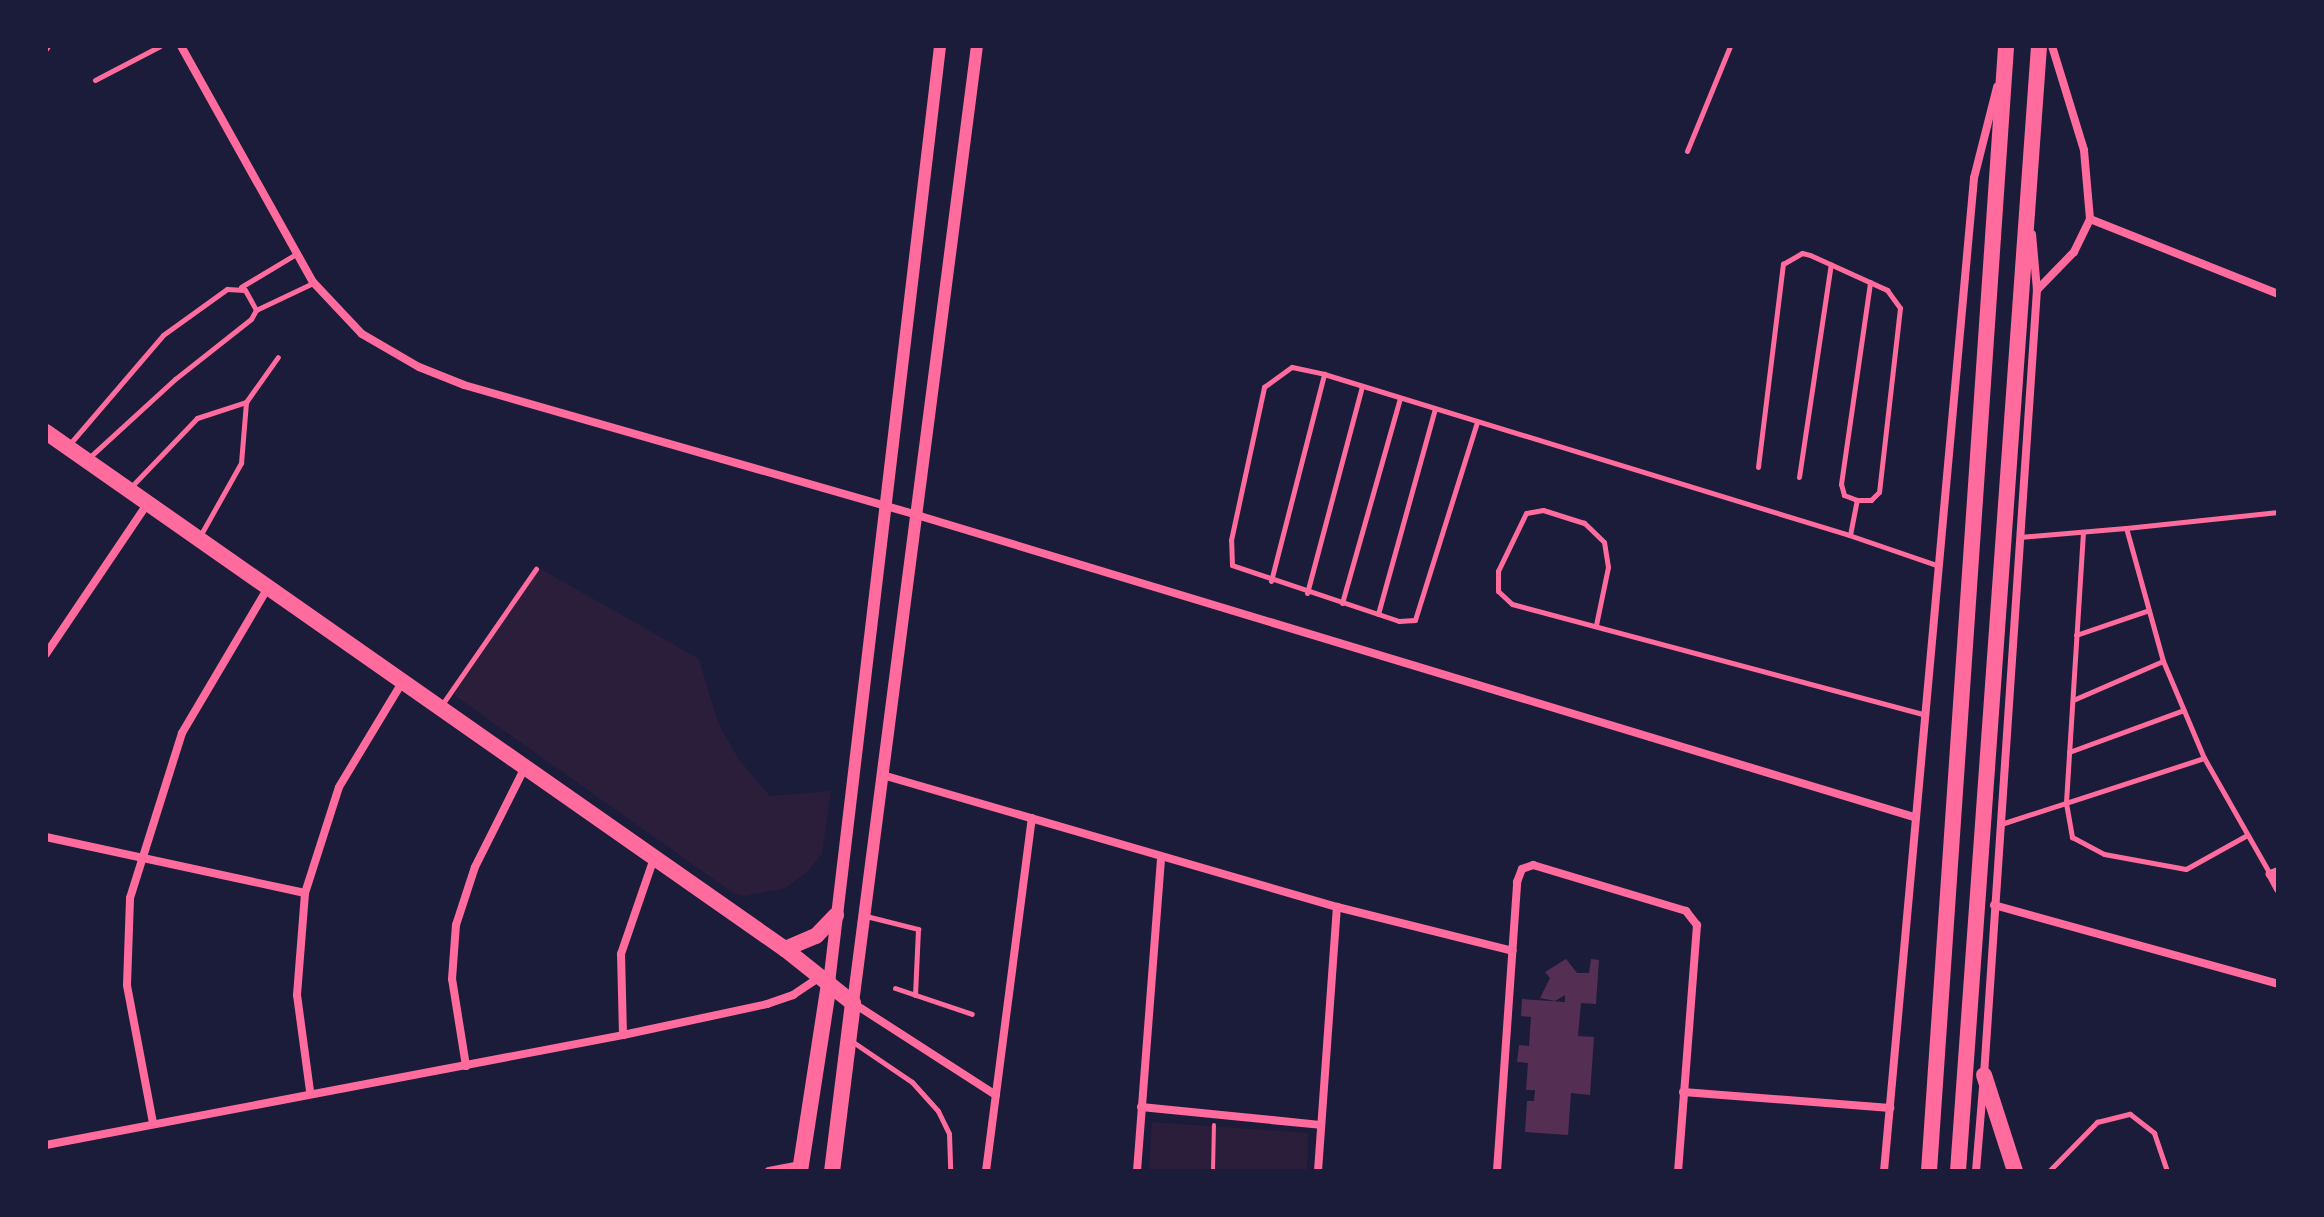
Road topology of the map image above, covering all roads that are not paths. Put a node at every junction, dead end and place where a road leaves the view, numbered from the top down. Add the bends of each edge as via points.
1 (160, 46) edge
2 (181, 46) edge
3 (940, 46) edge
4 (977, 46) edge
5 (1730, 46) edge
6 (2006, 46) edge
7 (2039, 46) edge
8 (2052, 46) edge
9 (2005, 67) junction
10 (95, 80) dead end
11 (1687, 151) dead end
12 (2029, 198) junction
13 (2090, 219) junction
14 (296, 254) junction
15 (1831, 264) junction
16 (313, 282) junction
17 (1870, 282) junction
18 (241, 287) junction
19 (2037, 290) junction
20 (2278, 294) edge
21 (256, 310) junction
22 (278, 357) dead end
23 (1324, 374) junction
24 (1362, 387) junction
25 (1400, 398) junction
26 (246, 402) junction
27 (1435, 409) junction
28 (1477, 422) junction
29 (46, 432) edge
30 (67, 446) junction
31 (86, 460) junction
32 (1758, 467) dead end
33 (1799, 477) dead end
34 (127, 491) junction
35 (1857, 500) junction
36 (147, 504) junction
37 (884, 507) junction
38 (2278, 512) edge
39 (920, 516) junction
40 (2126, 528) junction
41 (2083, 532) junction
42 (1849, 535) junction
43 (2020, 537) junction
44 (198, 540) junction
45 (1936, 565) junction
46 (536, 569) dead end
47 (1271, 581) junction
48 (267, 589) junction
49 (1307, 593) junction
50 (1342, 603) junction
51 (2146, 611) junction
52 (1378, 614) junction
53 (1596, 625) junction
54 (2076, 635) junction
55 (46, 654) edge
56 (2163, 661) junction
57 (404, 680) junction
58 (2073, 700) junction
59 (441, 706) junction
60 (2184, 710) junction
61 (1923, 714) junction
62 (2069, 752) junction
63 (2204, 758) junction
64 (525, 767) junction
65 (886, 776) junction
66 (2066, 803) junction
67 (1914, 817) junction
68 (1032, 818) junction
69 (2000, 824) junction
70 (2247, 835) junction
71 (46, 837) edge
72 (144, 854) junction
73 (654, 857) junction
74 (1161, 858) junction
75 (2274, 873) edge
76 (2278, 889) edge
77 (305, 893) junction
78 (1994, 905) junction
79 (1337, 907) junction
80 (836, 915) junction
81 (865, 916) junction
82 (785, 949) junction
83 (1513, 951) junction
84 (825, 980) junction
85 (2278, 984) edge
86 (895, 988) dead end
87 (915, 995) junction
88 (853, 1003) junction
89 (972, 1014) dead end
90 (623, 1035) junction
91 (848, 1040) junction
92 (466, 1066) junction
93 (1984, 1075) junction
94 (310, 1091) junction
95 (1683, 1092) junction
96 (996, 1095) junction
97 (1141, 1107) junction
98 (1890, 1108) junction
99 (153, 1123) junction
100 (1320, 1125) junction
101 (46, 1145) edge
102 (801, 1168) edge
103 (769, 1171) edge
104 (832, 1171) edge
105 (950, 1171) edge
106 (986, 1171) edge
107 (1137, 1171) edge
108 (1318, 1171) edge
109 (1497, 1171) edge
110 (1678, 1171) edge
111 (1884, 1171) edge
112 (1929, 1171) edge
113 (1958, 1171) edge
114 (1976, 1171) edge
115 (2015, 1171) edge
116 (2049, 1171) edge
117 (2167, 1171) edge

1 - 10 lane
2 - 14 street
3 - 37 street
4 - 39 street
5 - 11 lane
6 - 9 main road
7 - 12 main road
8 - 13 street via 2084,150
9 - 45 street via 1985,119 1974,178
9 - 112 main road
12 - 19 street
12 - 113 main road
13 - 19 street via 2074,252
13 - 20 street
14 - 16 street
14 - 18 lane
15 - 17 lane
15 - 32 lane via 1802,253 1783,264
15 - 33 lane
16 - 21 lane
16 - 37 street via 362,334 419,367
17 - 35 lane via 1842,472 1842,490
17 - 35 lane via 1893,295 1900,317 1879,492 1871,500
18 - 21 lane
18 - 30 lane via 227,289 163,335
19 - 43 street
21 - 31 lane
22 - 26 lane
23 - 24 lane
23 - 47 lane
23 - 47 lane via 1292,367 1264,387 1230,555 1239,572
24 - 25 lane
24 - 49 lane
25 - 27 lane
25 - 50 lane
26 - 34 lane via 197,418
26 - 44 lane via 241,463
27 - 28 lane
27 - 52 lane
28 - 42 lane
28 - 52 lane via 1419,616 1406,622
29 - 30 main road
30 - 31 main road
31 - 34 main road
34 - 36 main road
35 - 42 lane
36 - 44 main road
36 - 55 street
37 - 39 street
37 - 80 street
38 - 40 lane
39 - 65 street
39 - 67 street
40 - 41 lane
40 - 51 lane
41 - 43 lane
41 - 54 lane
42 - 45 lane
43 - 69 street
44 - 48 main road
45 - 61 street
46 - 59 lane
47 - 49 lane
48 - 57 main road
48 - 72 street via 182,733
49 - 50 lane
50 - 52 lane
51 - 54 lane
51 - 56 lane
53 - 53 lane via 1608,567 1604,542 1592,528 1570,518 1543,510 1526,513 1498,571 1498,591 1532,611
53 - 61 lane
54 - 58 lane
56 - 58 lane
56 - 60 lane
57 - 59 main road
57 - 77 street via 339,787
58 - 62 lane
59 - 64 main road
60 - 62 lane
60 - 63 lane
61 - 67 street
62 - 66 lane
63 - 66 lane
63 - 70 lane
64 - 73 main road
64 - 92 street via 475,867 456,925 452,979
65 - 68 street
65 - 81 street
66 - 69 lane
66 - 70 lane via 2069,829 2084,847 2168,869 2197,866
67 - 98 street
68 - 74 street
68 - 96 street
69 - 78 street
70 - 75 lane
71 - 72 street
72 - 77 street
72 - 99 street via 130,898 125,956 132,1025
73 - 82 main road
73 - 90 street via 621,954
74 - 79 street
74 - 97 street
75 - 76 street
77 - 94 street via 297,995
78 - 85 street
78 - 93 street
79 - 83 street
79 - 100 street
80 - 82 main road via 816,936
80 - 84 street
81 - 87 lane via 918,929
81 - 88 street
82 - 84 main road
83 - 95 street via 1519,873 1533,865 1686,911 1699,939
83 - 109 street
84 - 88 main road
84 - 90 street via 767,1004
84 - 102 main road
86 - 87 lane
87 - 89 lane
88 - 91 main road
88 - 96 street
90 - 92 street
91 - 104 main road
91 - 105 lane via 880,1057 930,1100 949,1134
92 - 94 street
93 - 114 street
93 - 115 main road
94 - 99 street
95 - 98 street
95 - 110 street
96 - 106 street
97 - 100 street
97 - 107 street
98 - 111 street
99 - 101 street
100 - 108 street
102 - 103 street
116 - 117 lane via 2097,1122 2122,1114 2139,1117 2154,1133

